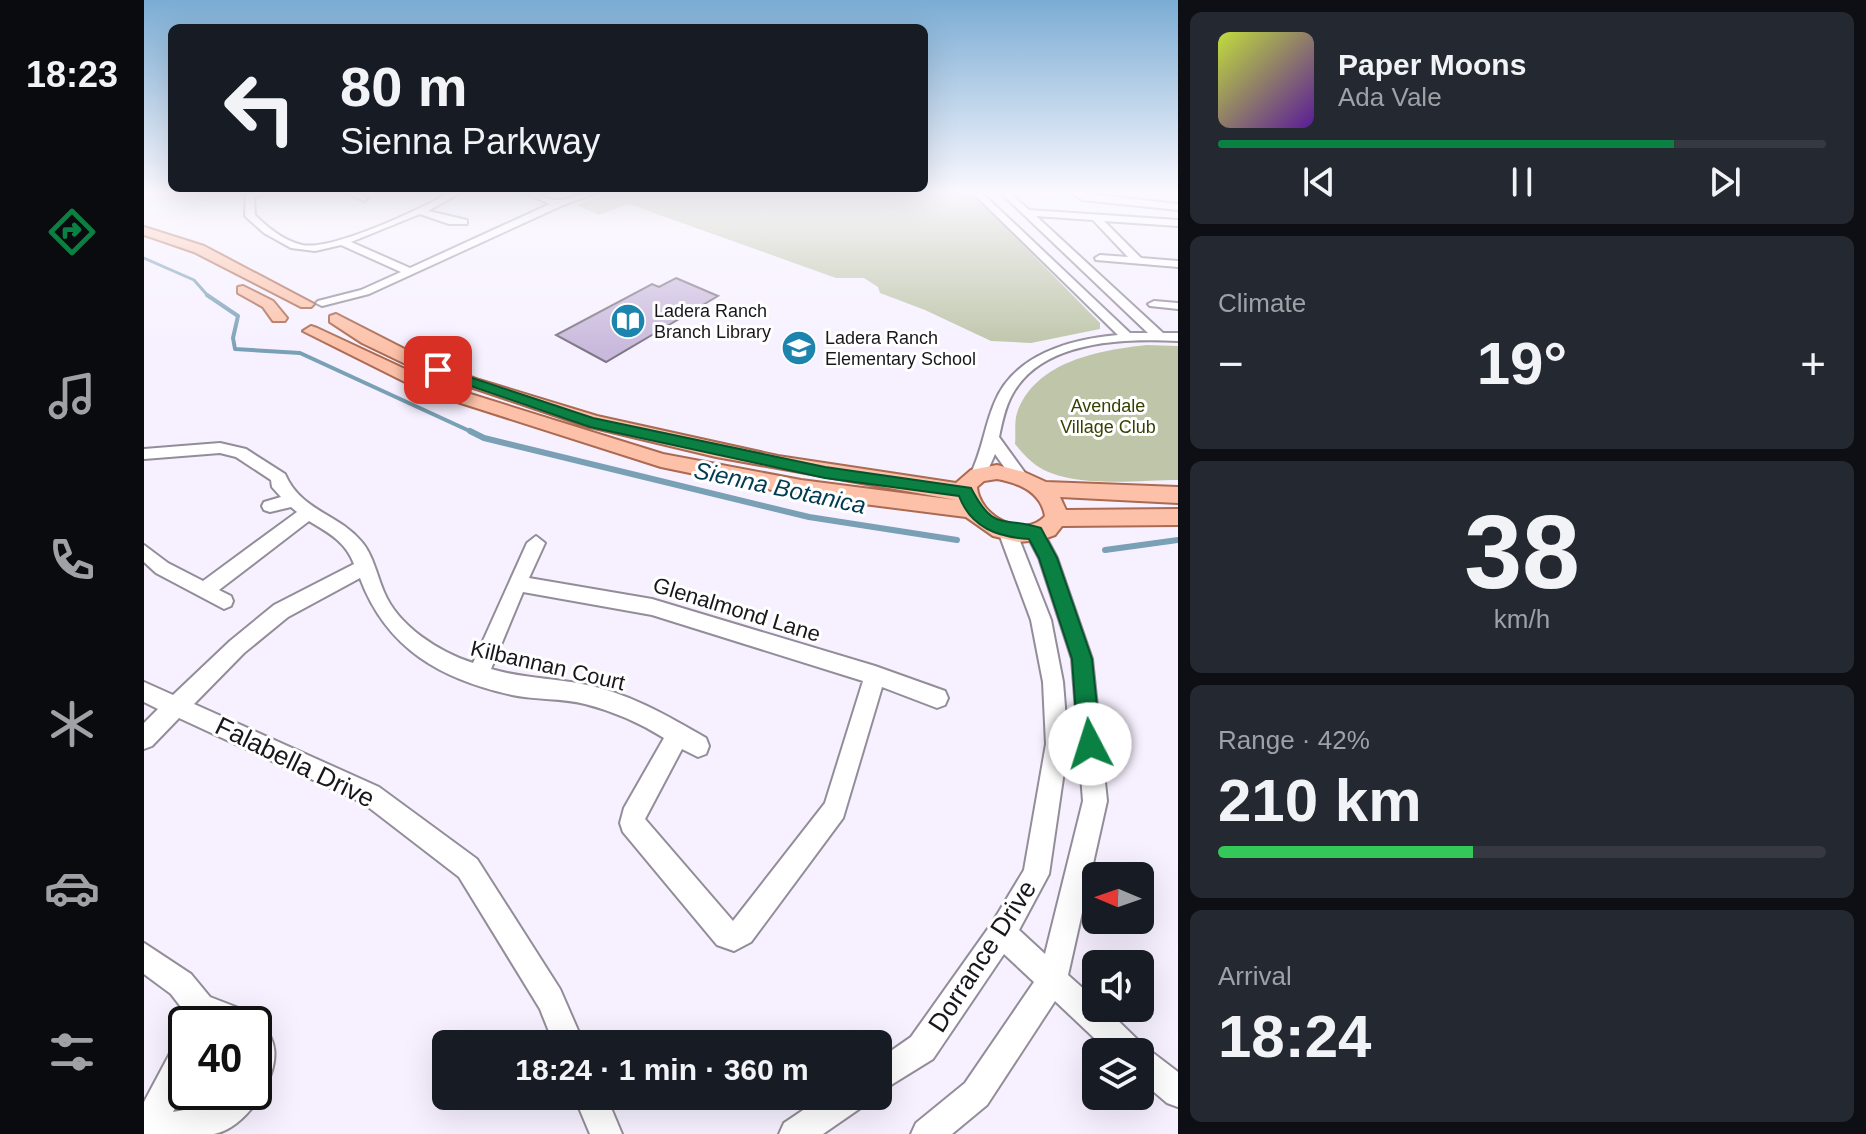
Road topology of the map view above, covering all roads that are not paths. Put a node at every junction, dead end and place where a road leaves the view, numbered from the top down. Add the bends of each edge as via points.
1 (149, 245) edge
2 (187, 245) edge
3 (297, 245) edge
4 (330, 245) edge
5 (350, 245) edge
6 (466, 245) edge
7 (1031, 245) edge
8 (1061, 245) edge
9 (1122, 245) edge
10 (1100, 258) dead end
11 (1137, 260) junction
12 (1178, 264) edge
13 (408, 271) junction
14 (365, 292) junction
15 (1154, 304) dead end
16 (1178, 306) edge
17 (326, 310) junction
18 (279, 318) junction
19 (311, 331) junction
20 (1125, 335) junction
21 (1158, 335) junction
22 (1178, 337) edge
23 (993, 439) junction
24 (144, 454) edge
25 (1020, 477) junction
26 (1041, 489) junction
27 (972, 492) junction
28 (1178, 495) edge
29 (270, 506) dead end
30 (301, 506) junction
31 (1178, 517) edge
32 (1056, 518) junction
33 (1007, 531) junction
34 (1035, 533) junction
35 (536, 543) dead end
36 (144, 552) edge
37 (365, 567) junction
38 (519, 584) junction
39 (204, 591) junction
40 (224, 601) dead end
41 (875, 675) junction
42 (477, 676) junction
43 (144, 692) edge
44 (937, 698) dead end
45 (177, 705) junction
46 (144, 738) edge
47 (1002, 933) junction
48 (144, 957) edge
49 (1053, 979) junction
50 (193, 1006) edge
51 (563, 1030) edge
52 (1116, 1038) edge
53 (892, 1068) edge
54 (1154, 1072) edge
55 (168, 1090) edge
56 (1178, 1092) edge
57 (229, 1110) edge
58 (596, 1110) edge
59 (830, 1110) edge
60 (146, 1132) edge
61 (606, 1134) edge
62 (795, 1134) edge
63 (927, 1134) edge

1 - 18 main road via 213,273 268,304
2 - 17 main road
3 - 4 street
5 - 13 street
6 - 13 street
7 - 20 street
8 - 21 street
9 - 11 street
10 - 11 street
11 - 12 street
13 - 14 street
14 - 17 street
14 - 17 street
15 - 16 street
17 - 18 main road via 290,309
17 - 19 main road
17 - 27 main road via 367,339 438,370 590,422 825,472
18 - 19 main road via 283,330
19 - 27 main road via 429,387 661,460 801,488
20 - 21 street
20 - 23 street via 1053,353 1026,369 1005,394
21 - 22 street
23 - 25 street
23 - 27 street
24 - 30 street, Kilbannan Court via 220,448 241,453 279,478 280,487
25 - 26 main road
25 - 27 main road via 997,472
26 - 28 main road
26 - 32 main road
27 - 33 main road
29 - 30 street
30 - 37 street, Kilbannan Court via 340,531 357,548
30 - 39 street
31 - 32 main road
32 - 34 main road via 1049,528
33 - 34 main road
33 - 47 street, Dorrance Drive via 1041,620 1057,744 1036,874
34 - 49 street, Dorrance Drive via 1082,659 1095,801
35 - 38 street
36 - 39 street
37 - 42 street, Kilbannan Court via 378,601 407,636 439,661
37 - 45 street via 281,611
38 - 41 street, Glenalmond Lane via 652,607
38 - 42 street
39 - 40 street
41 - 42 street, Kilbannan Court via 835,810 734,937 632,823 688,740 649,716 585,694
41 - 44 street, Glenalmond Lane
43 - 45 street, Falabella Drive
45 - 46 street
45 - 51 street, Falabella Drive via 371,795 468,868 550,999
47 - 49 street
47 - 53 street, Dorrance Drive via 922,1048
48 - 50 street via 181,984
49 - 52 street
49 - 63 street, Dorrance Drive via 976,1094
54 - 56 street
55 - 60 street
57 - 60 street via 204,1126
58 - 61 street
59 - 62 street

